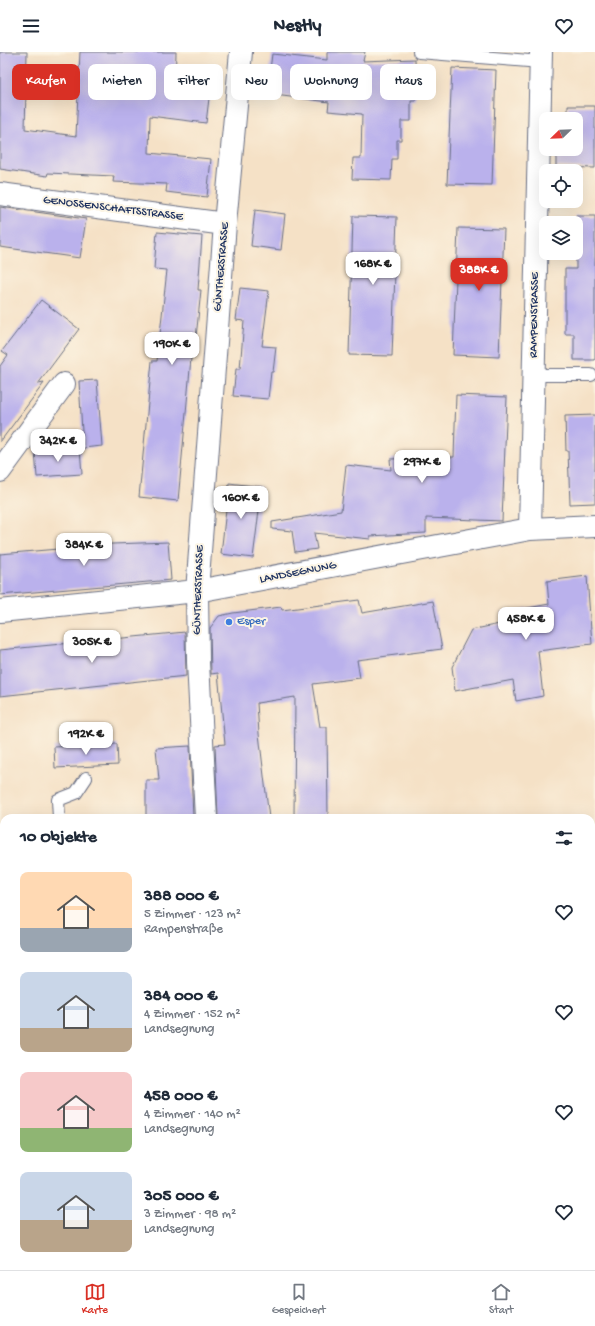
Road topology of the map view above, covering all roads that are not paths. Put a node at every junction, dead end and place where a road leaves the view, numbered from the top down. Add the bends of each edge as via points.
1 (241, 52) edge
2 (419, 52) edge
3 (541, 57) edge
4 (0, 194) edge
5 (225, 224) junction
6 (591, 375) dead end
7 (533, 376) junction
8 (64, 384) dead end
9 (0, 471) edge
10 (595, 526) edge
11 (530, 529) junction
12 (197, 592) junction
13 (0, 611) edge
14 (86, 778) dead end
15 (59, 814) edge
16 (206, 814) edge

1 - 5 street, GÜNTHERSTRASSE
2 - 3 lane
3 - 7 street, RAMPENSTRASSE
4 - 5 street, GENOSSENSCHAFTSSTRASSE
5 - 12 street, GÜNTHERSTRASSE
6 - 7 lane
7 - 11 street, RAMPENSTRASSE
8 - 9 street
10 - 11 street, LANDSEGNUNG
11 - 12 street, LANDSEGNUNG
12 - 13 street, LANDSEGNUNG
12 - 16 street, GÜNTHERSTRASSE
14 - 15 lane via 76,793 58,800

